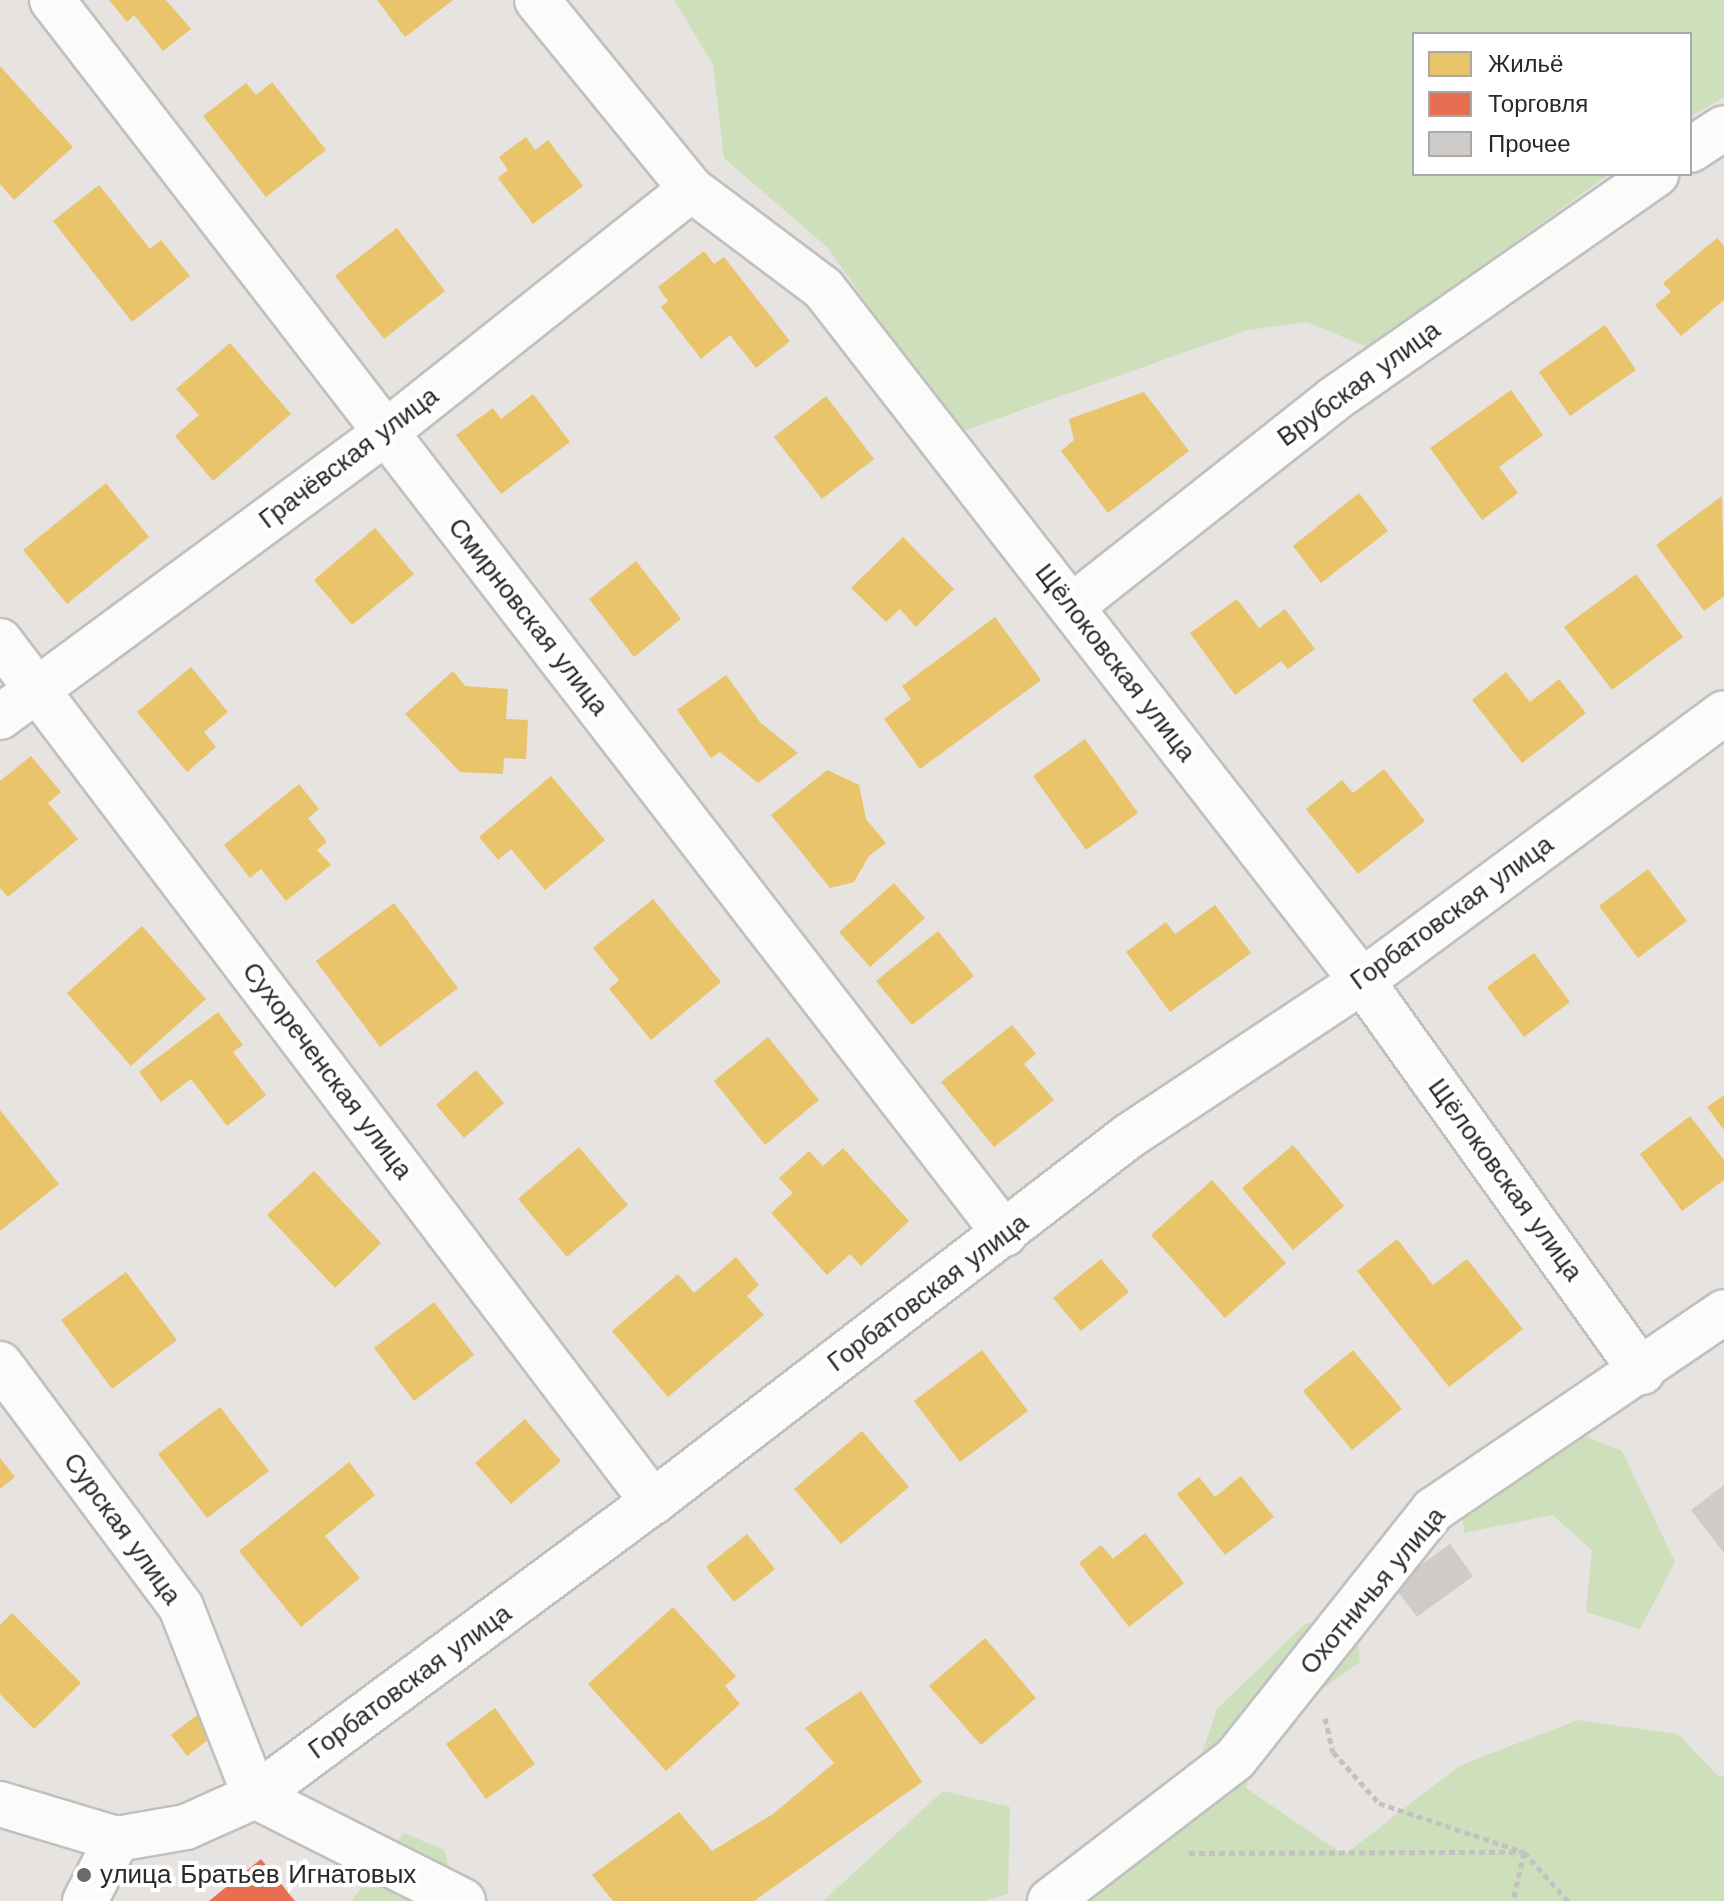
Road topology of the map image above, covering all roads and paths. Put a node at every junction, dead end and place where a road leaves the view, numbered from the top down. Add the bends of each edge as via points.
1 (52, 0) edge
2 (537, 0) edge
3 (1724, 128) edge
4 (1692, 149) edge
5 (1653, 176) edge
6 (691, 189) junction
7 (386, 432) junction
8 (1071, 607) junction
9 (0, 641) edge
10 (37, 688) junction
11 (1724, 713) edge
12 (0, 717) edge
13 (1362, 981) junction
14 (1005, 1234) junction
15 (1724, 1312) edge
16 (0, 1364) edge
17 (1642, 1372) junction
18 (653, 1502) junction
19 (1312, 1663) junction
20 (255, 1796) junction
21 (0, 1804) edge
22 (117, 1839) junction
23 (1524, 1852) junction
24 (1112, 1853) junction
25 (85, 1901) edge
26 (463, 1901) edge
27 (1050, 1901) edge
28 (1513, 1901) edge
29 (1568, 1901) edge

1 - 7 street, Смирновская улица
2 - 6 street, Щёлоковская улица
3 - 4 street
5 - 8 street, Врубская улица via 1334,399
6 - 7 street, Грачёвская улица
6 - 8 street, Щёлоковская улица via 823,288
7 - 10 street, Грачёвская улица
7 - 14 street, Смирновская улица
8 - 13 street, Щёлоковская улица
9 - 10 street, Сухореченская улица
10 - 12 street, Грачёвская улица
10 - 18 street, Сухореченская улица
11 - 13 street, Горбатовская улица
13 - 14 street, Горбатовская улица via 1129,1136
13 - 17 street, Щёлоковская улица
14 - 18 street, Горбатовская улица
15 - 17 street, Охотничья улица
16 - 20 street, Сурская улица via 181,1607
17 - 19 street, Охотничья улица via 1433,1510
18 - 20 street, Горбатовская улица
19 - 23 path via 1333,1752 1379,1803
19 - 24 street, Охотничья улица via 1235,1759
20 - 22 street, Горбатовская улица via 186,1827
20 - 26 street
21 - 22 street
22 - 25 street
23 - 24 path
23 - 28 path
23 - 29 path
24 - 27 street, Охотничья улица

